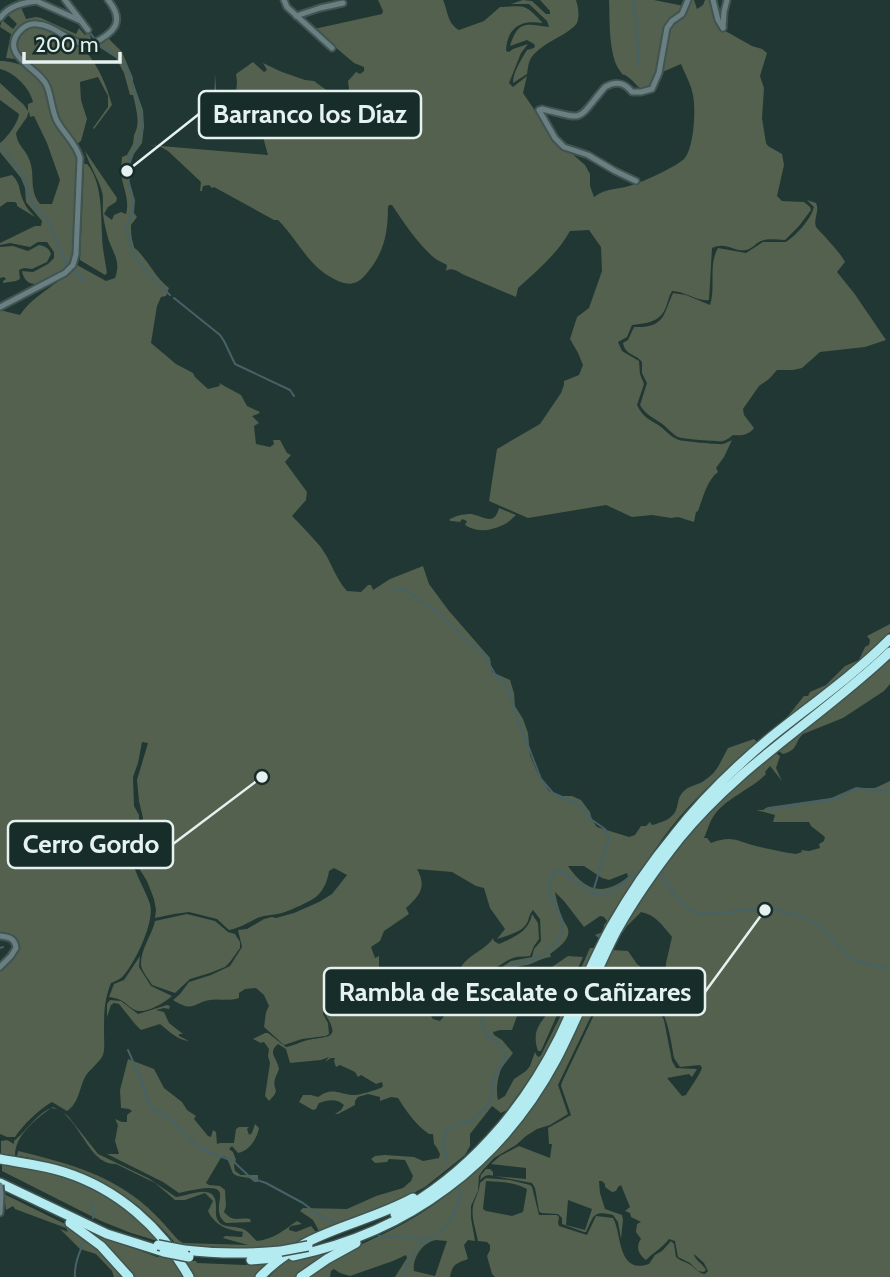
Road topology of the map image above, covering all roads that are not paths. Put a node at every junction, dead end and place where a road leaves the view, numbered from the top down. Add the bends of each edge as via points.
1 (35, 0) edge
2 (65, 0) edge
3 (108, 0) edge
4 (284, 0) edge
5 (688, 0) edge
6 (713, 0) edge
7 (727, 0) edge
8 (343, 3) dead end
9 (296, 16) junction
10 (0, 18) edge
11 (81, 21) junction
12 (88, 30) dead end
13 (331, 48) dead end
14 (636, 181) dead end
15 (0, 307) edge
16 (890, 639) edge
17 (890, 652) edge
18 (656, 864) junction
19 (0, 936) edge
20 (602, 954) junction
21 (0, 967) edge
22 (0, 1159) edge
23 (467, 1164) junction
24 (0, 1176) edge
25 (0, 1192) edge
26 (430, 1194) junction
27 (419, 1209) junction
28 (0, 1212) edge
29 (161, 1249) junction
30 (278, 1255) junction
31 (129, 1277) edge
32 (189, 1277) edge
33 (260, 1277) edge
34 (301, 1277) edge

1 - 10 street via 11,8
1 - 11 street
2 - 11 street
3 - 15 street via 117,12 117,25 92,44 35,23 16,37 17,55 46,84 58,122 80,158 76,254 65,274
4 - 9 street
5 - 14 street via 667,28 652,89 632,92 622,83 609,85 578,117 539,110 564,147
6 - 7 street via 723,28
8 - 9 street
9 - 13 street
11 - 12 street
16 - 18 highway via 739,766 694,811
17 - 18 highway via 734,781
18 - 20 highway via 623,906
19 - 21 street via 9,937 16,948
20 - 23 highway via 535,1080
20 - 23 highway via 572,1028 538,1090 500,1140
22 - 32 highway via 63,1171 114,1196 152,1225
23 - 26 highway
24 - 29 highway
25 - 28 street
25 - 29 highway via 107,1234
25 - 31 highway via 75,1226
26 - 27 highway
26 - 30 highway, bridge via 372,1226
26 - 33 highway via 313,1238
27 - 30 highway via 355,1239 293,1256
27 - 34 highway
29 - 30 highway, bridge via 187,1254

